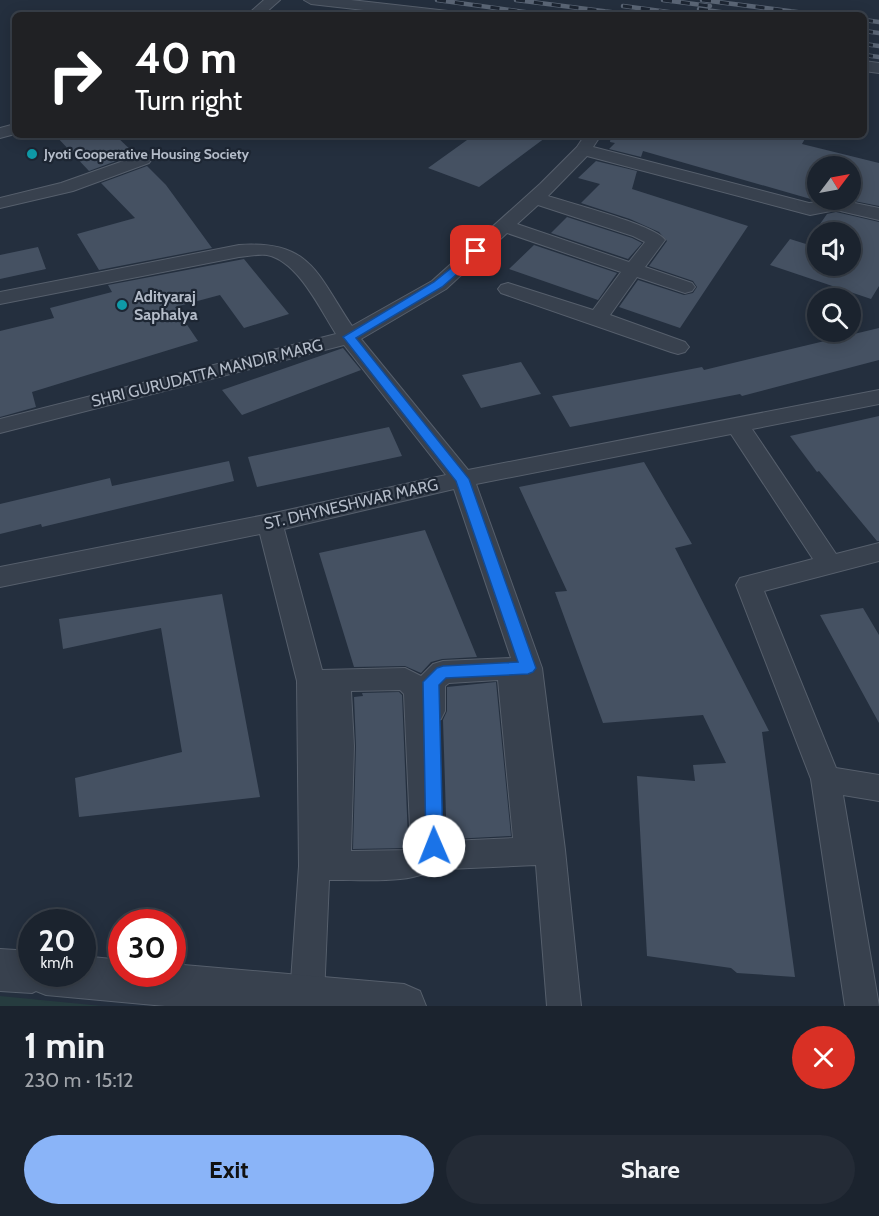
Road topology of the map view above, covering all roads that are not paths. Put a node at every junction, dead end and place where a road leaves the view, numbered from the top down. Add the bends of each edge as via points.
1 (273, 0) edge
2 (312, 0) edge
3 (258, 12) edge
4 (421, 12) edge
5 (588, 142) edge
6 (143, 159) dead end
7 (536, 198) junction
8 (0, 203) edge
9 (879, 214) edge
10 (504, 226) junction
11 (632, 270) junction
12 (685, 287) dead end
13 (508, 289) dead end
14 (0, 298) edge
15 (598, 318) junction
16 (349, 337) junction
17 (678, 347) dead end
18 (879, 397) edge
19 (737, 425) junction
20 (0, 426) edge
21 (462, 479) junction
22 (270, 523) junction
23 (879, 552) edge
24 (830, 565) junction
25 (0, 577) edge
26 (520, 668) junction
27 (324, 681) junction
28 (826, 779) junction
29 (879, 788) edge
30 (540, 850) junction
31 (324, 866) junction
32 (0, 970) edge
33 (18, 971) edge
34 (96, 978) edge
35 (307, 996) junction
36 (404, 1006) edge
37 (564, 1006) edge
38 (862, 1006) edge

1 - 3 street
2 - 4 street
5 - 7 street, SHRI GURUDATTA MANDIR MARG
5 - 9 street via 810,209 824,203 838,204
6 - 8 street via 67,187
7 - 10 street, SHRI GURUDATTA MANDIR MARG
7 - 11 street via 656,240
10 - 11 street
10 - 16 street, SHRI GURUDATTA MANDIR MARG via 438,285
11 - 12 street
11 - 15 street
13 - 15 street
14 - 16 street via 265,249 300,264
15 - 17 street
16 - 20 street, SHRI GURUDATTA MANDIR MARG
16 - 21 street
18 - 19 street, ST. DHYNESHWAR MARG
19 - 21 street, ST. DHYNESHWAR MARG
19 - 24 street
21 - 22 street, ST. DHYNESHWAR MARG
21 - 26 street
22 - 25 street, ST. DHYNESHWAR MARG
22 - 27 street
23 - 24 street
24 - 28 street via 748,585
26 - 30 street
26 - 30 street via 443,672 431,682 434,846 448,855
27 - 31 street via 340,746
27 - 31 street via 405,679 418,688 427,854 414,864
28 - 29 street
28 - 38 street
30 - 37 street
31 - 35 street
32 - 33 street
34 - 35 street
35 - 36 street

